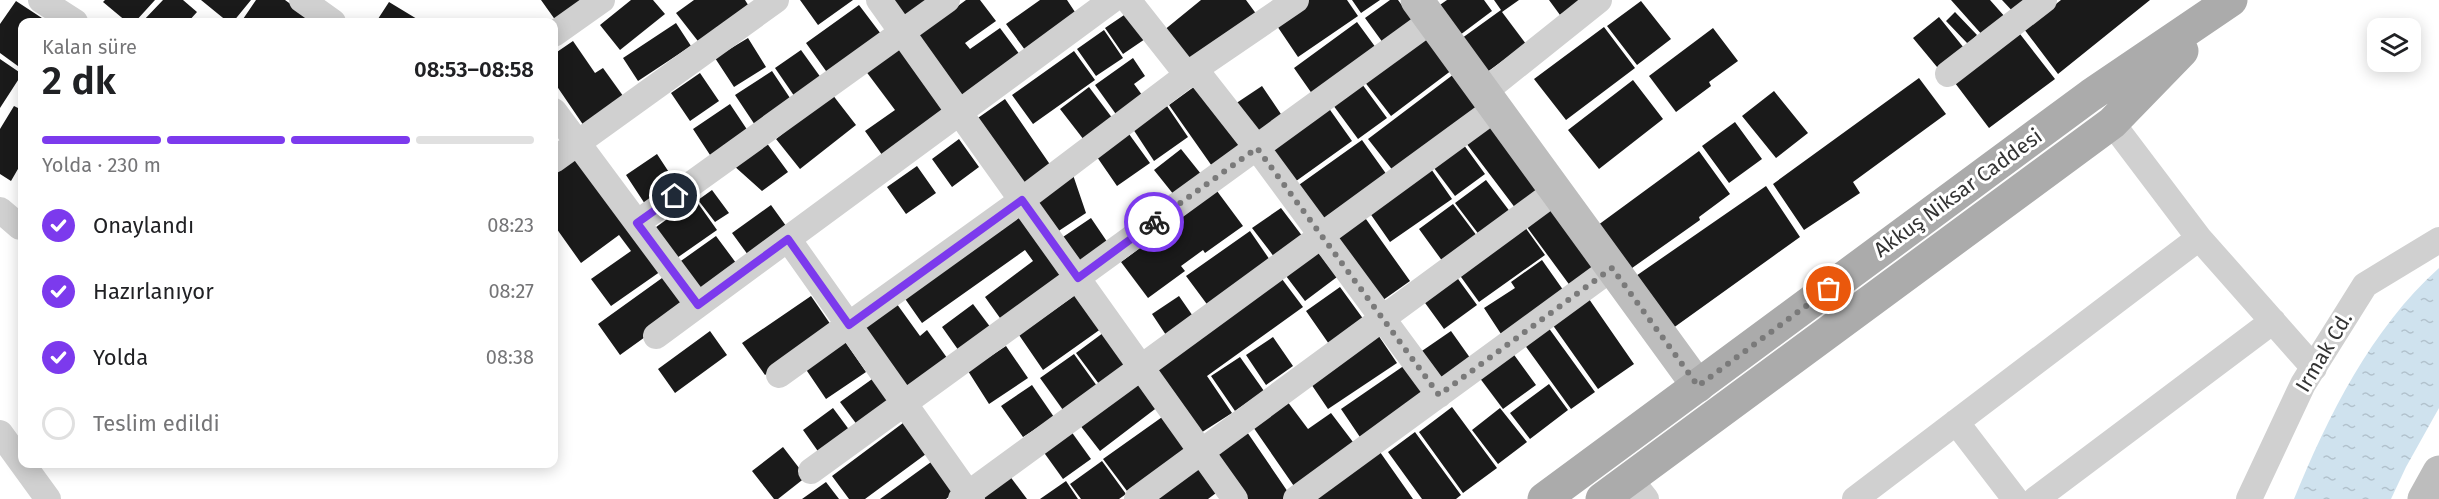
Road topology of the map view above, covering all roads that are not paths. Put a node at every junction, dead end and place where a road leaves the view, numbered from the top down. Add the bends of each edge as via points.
1 (41, 0) edge
2 (302, 0) edge
3 (602, 0) edge
4 (776, 0) edge
5 (879, 0) edge
6 (948, 0) edge
7 (1112, 0) edge
8 (1128, 0) edge
9 (1296, 0) edge
10 (1599, 0) edge
11 (2044, 0) edge
12 (2232, 0) edge
13 (1425, 10) edge
14 (332, 16) edge
15 (69, 18) edge
16 (558, 31) edge
17 (902, 32) junction
18 (1192, 72) junction
19 (1948, 74) dead end
20 (1490, 100) junction
21 (959, 112) junction
22 (558, 116) edge
23 (2112, 123) junction
24 (578, 143) junction
25 (1257, 148) junction
26 (558, 157) edge
27 (1556, 190) junction
28 (1022, 200) junction
29 (0, 210) edge
30 (637, 223) junction
31 (14, 227) edge
32 (1321, 235) junction
33 (2199, 238) junction
34 (788, 239) junction
35 (2439, 240) edge
36 (1612, 268) junction
37 (1078, 278) junction
38 (698, 305) junction
39 (1382, 319) junction
40 (2273, 321) junction
41 (849, 325) junction
42 (656, 336) dead end
43 (1141, 367) junction
44 (2314, 368) junction
45 (779, 375) dead end
46 (1698, 386) junction
47 (1439, 395) junction
48 (904, 404) junction
49 (1956, 422) junction
50 (4, 445) edge
51 (1202, 453) junction
52 (18, 462) edge
53 (23, 468) edge
54 (811, 471) dead end
55 (2439, 472) edge
56 (1638, 489) edge
57 (967, 497) edge
58 (2010, 497) edge
59 (48, 499) edge
60 (1137, 499) edge
61 (1235, 499) edge
62 (1296, 499) edge
63 (1544, 499) edge
64 (1602, 499) edge
65 (1855, 499) edge
66 (2036, 499) edge
67 (2249, 499) edge
68 (2424, 499) edge

1 - 15 street
2 - 14 street
3 - 16 street
4 - 24 street
5 - 17 street
6 - 17 street
7 - 21 street
8 - 18 street
9 - 18 street
10 - 20 street
11 - 19 street
12 - 23 main road, Akkuş Niksar Caddesi
12 - 46 main road, Akkuş Niksar Caddesi via 2091,95
13 - 20 street
13 - 25 street
17 - 21 street
17 - 30 street
18 - 25 street
18 - 28 street
20 - 27 street
20 - 32 street
21 - 28 street
21 - 34 street
22 - 24 street
23 - 33 street
23 - 56 main road, Akkuş Niksar Caddesi
24 - 26 street
24 - 30 street
25 - 32 street
25 - 37 street
27 - 36 street
27 - 39 street
28 - 37 street
28 - 41 street
29 - 31 street
30 - 38 street
32 - 39 street
32 - 43 street
33 - 40 street
33 - 49 street
34 - 38 street
34 - 41 street
35 - 44 street, Irmak Cd. via 2366,285
36 - 46 street
36 - 47 street
37 - 43 street
37 - 48 street
38 - 42 street
39 - 47 street
39 - 51 street
40 - 44 street
40 - 66 street
41 - 45 street
41 - 48 street
43 - 51 street
43 - 57 street
44 - 67 street, Irmak Cd.
46 - 63 main road, Akkuş Niksar Caddesi
47 - 62 street
48 - 54 street
48 - 57 street
49 - 58 street
49 - 65 street
50 - 52 street
51 - 60 street
51 - 61 street
53 - 59 street
55 - 68 street
56 - 64 main road, Akkuş Niksar Caddesi

